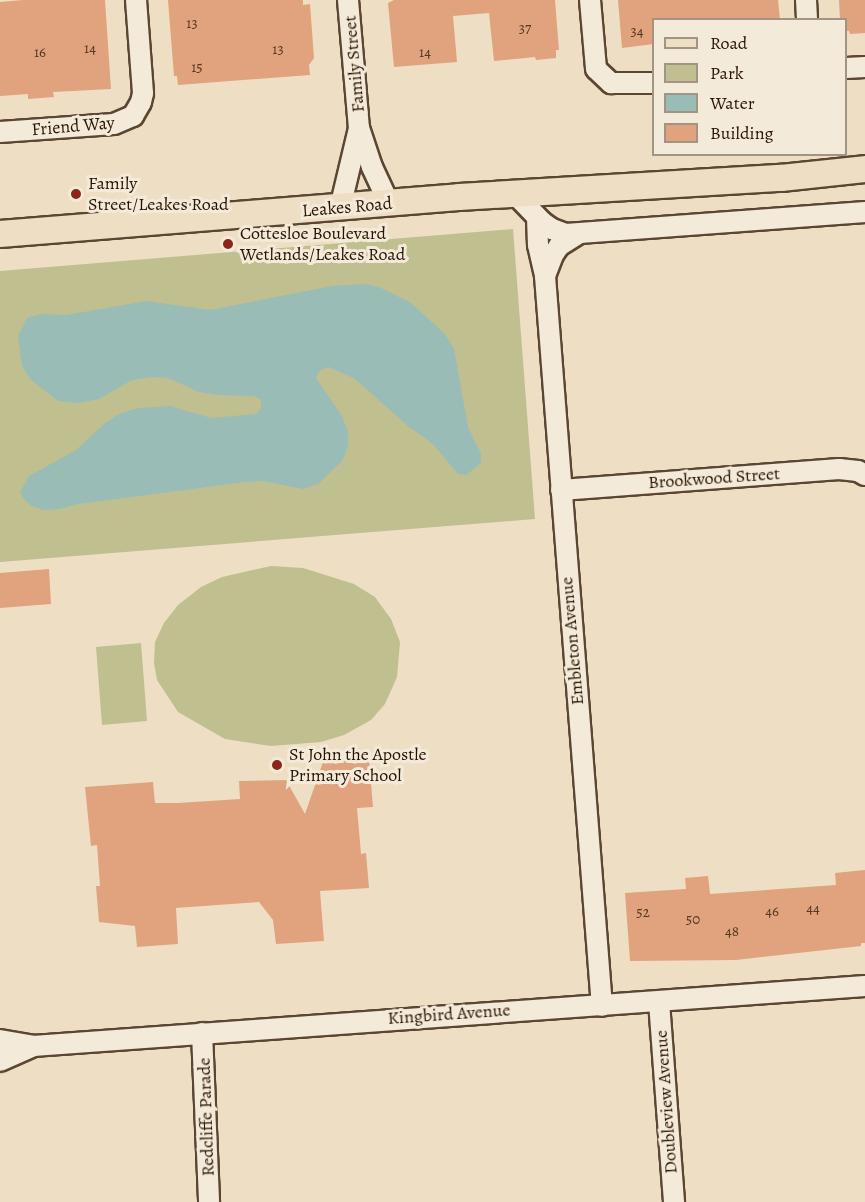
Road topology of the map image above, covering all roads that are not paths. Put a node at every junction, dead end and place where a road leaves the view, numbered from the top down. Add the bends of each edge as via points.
1 (136, 0) edge
2 (348, 0) edge
3 (590, 0) edge
4 (806, 0) edge
5 (807, 18) edge
6 (865, 67) edge
7 (847, 68) edge
8 (652, 83) edge
9 (359, 128) junction
10 (0, 132) edge
11 (865, 169) edge
12 (515, 194) junction
13 (390, 203) junction
14 (340, 208) junction
15 (865, 212) edge
16 (537, 218) junction
17 (0, 234) edge
18 (578, 234) junction
19 (545, 276) junction
20 (865, 475) edge
21 (561, 490) junction
22 (865, 986) edge
23 (658, 1002) junction
24 (602, 1006) junction
25 (202, 1033) junction
26 (0, 1040) edge
27 (33, 1046) junction
28 (0, 1061) edge
29 (209, 1202) edge
30 (674, 1202) edge

1 - 10 street, Friend Way via 143,93 133,116 114,124
2 - 9 street, Family Street
3 - 8 street via 596,69 611,83
4 - 5 street
6 - 7 street
9 - 13 street, Family Street
9 - 14 street, Family Street
11 - 12 main road, Leakes Road
12 - 13 main road, Leakes Road
12 - 16 street
13 - 14 main road, Leakes Road
14 - 17 main road, Leakes Road
15 - 18 street
16 - 18 street via 552,229
16 - 19 street, Embleton Avenue
18 - 19 street, Embleton Avenue via 559,246
19 - 21 street, Embleton Avenue
20 - 21 street, Brookwood Street via 839,469
21 - 24 street, Embleton Avenue
22 - 23 street, Kingbird Avenue
23 - 24 street, Kingbird Avenue
23 - 30 street, Doubleview Avenue
24 - 25 street, Kingbird Avenue via 567,1005
25 - 27 street, Kingbird Avenue
25 - 29 street, Redcliffe Parade
26 - 27 street, Kingbird Avenue
27 - 28 street, Kingbird Avenue

